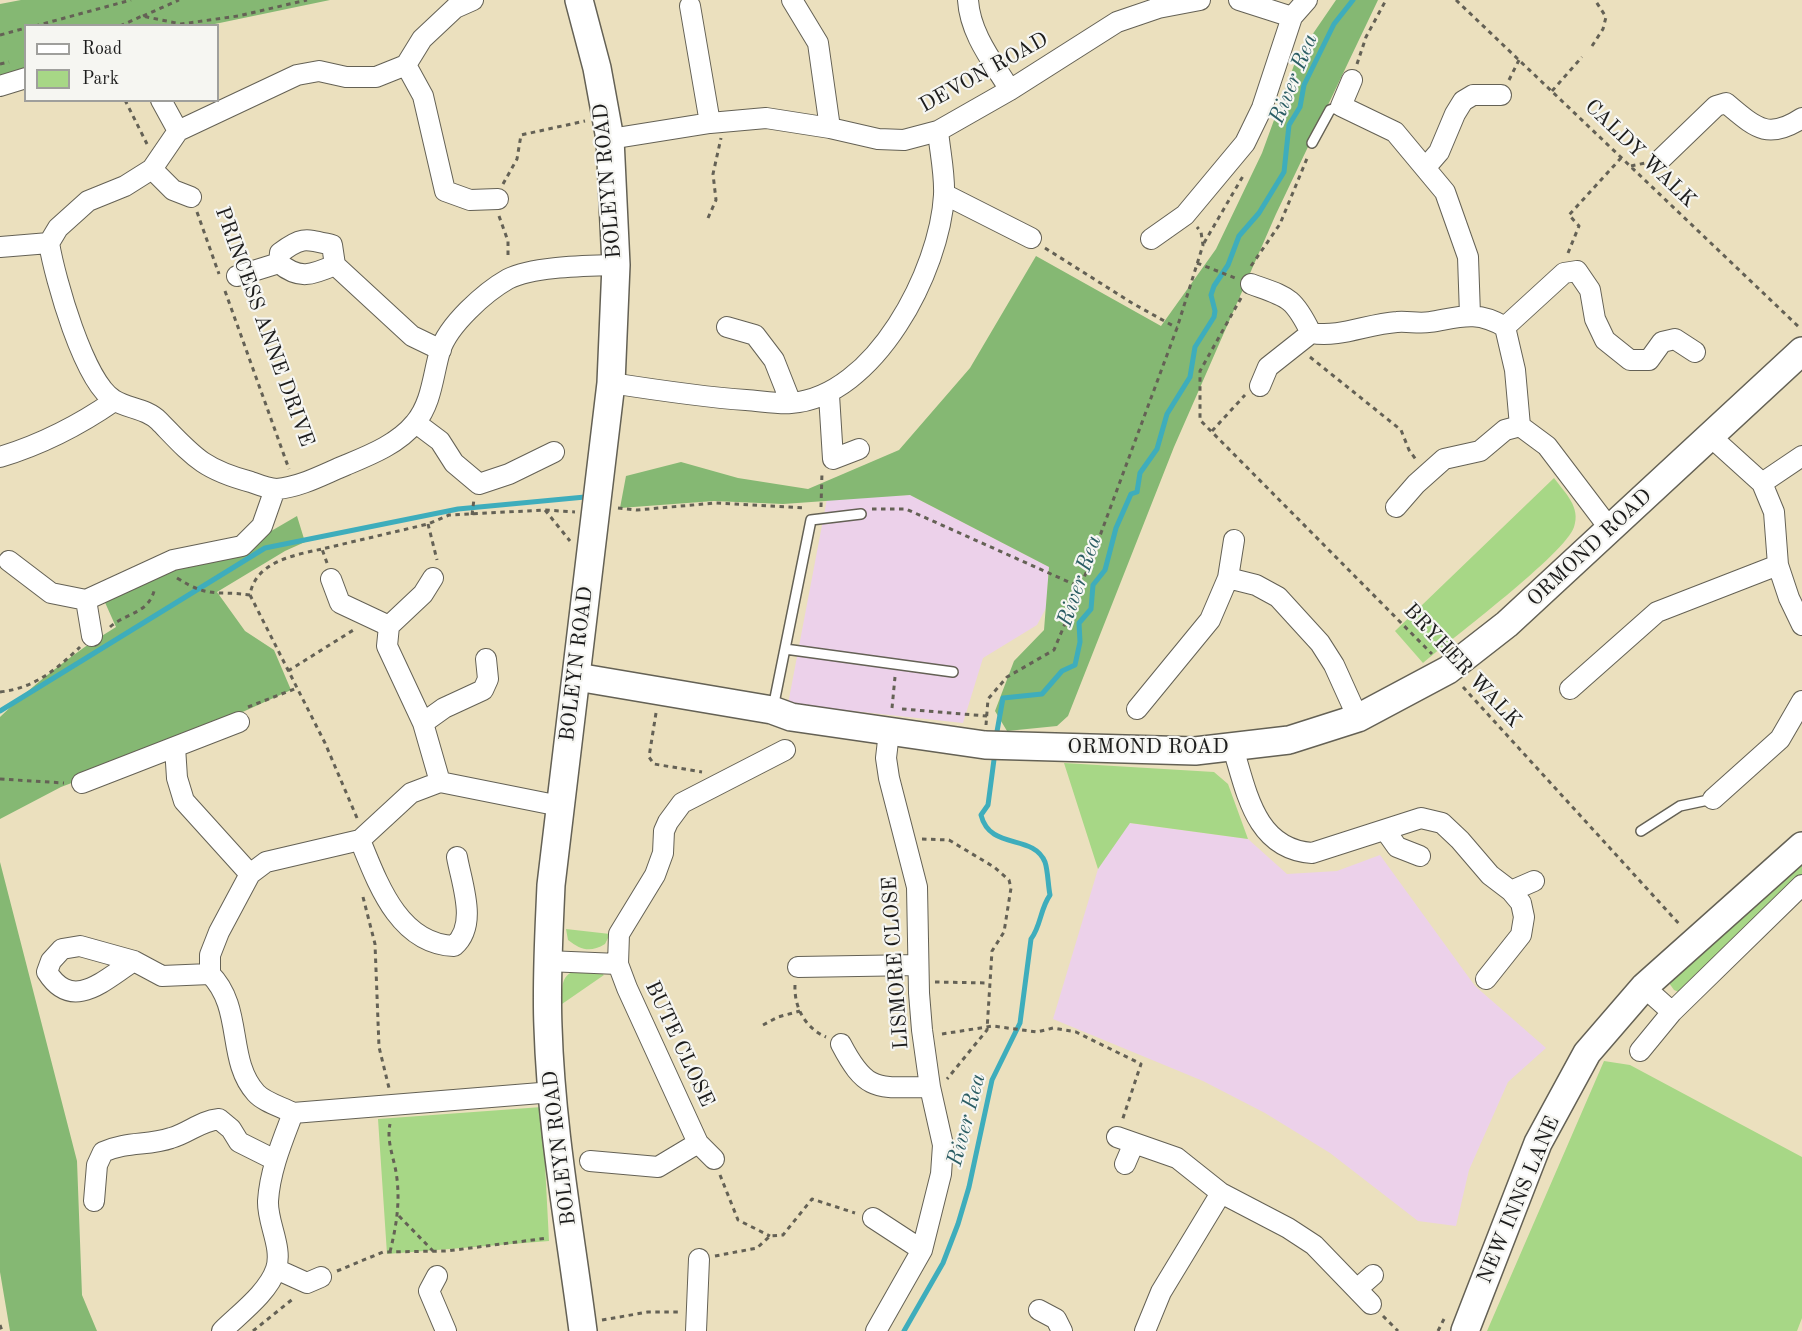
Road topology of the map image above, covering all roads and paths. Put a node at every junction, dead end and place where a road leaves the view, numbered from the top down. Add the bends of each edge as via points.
1 (131, 0) edge
2 (179, 0) edge
3 (307, 0) edge
4 (473, 0) edge
5 (579, 0) edge
6 (792, 0) edge
7 (968, 0) edge
8 (1200, 0) edge
9 (1239, 0) edge
10 (1307, 0) edge
11 (1386, 0) edge
12 (1456, 0) edge
13 (1595, 0) edge
14 (1157, 4) edge
15 (690, 6) dead end
16 (142, 16) junction
17 (1292, 17) junction
18 (42, 24) edge
19 (124, 24) edge
20 (24, 29) edge
21 (0, 35) edge
22 (1592, 46) dead end
23 (1582, 57) dead end
24 (406, 65) junction
25 (24, 79) edge
26 (1352, 80) joint
27 (0, 86) edge
28 (1010, 90) junction
29 (1552, 91) junction
30 (1501, 95) dead end
31 (126, 102) edge
32 (162, 102) edge
33 (1341, 106) junction
34 (1802, 118) edge
35 (715, 123) junction
36 (607, 128) junction
37 (830, 128) junction
38 (178, 131) junction
39 (938, 131) junction
40 (1312, 143) joint
41 (1622, 157) junction
42 (1661, 159) dead end
43 (1426, 167) junction
44 (152, 169) junction
45 (944, 194) junction
46 (191, 196) joint
47 (498, 199) junction
48 (1185, 215) junction
49 (708, 218) dead end
50 (1031, 238) joint
51 (1151, 239) dead end
52 (49, 243) junction
53 (0, 247) edge
54 (279, 263) junction
55 (1197, 263) junction
56 (335, 265) junction
57 (616, 265) junction
58 (1564, 273) junction
59 (226, 279) junction
60 (509, 279) junction
61 (1247, 283) junction
62 (1470, 315) junction
63 (727, 327) dead end
64 (1505, 327) junction
65 (1177, 328) junction
66 (1802, 330) edge
67 (1311, 333) junction
68 (1294, 345) junction
69 (441, 350) junction
70 (1802, 351) edge
71 (1695, 352) dead end
72 (611, 383) junction
73 (1260, 386) joint
74 (829, 395) junction
75 (114, 401) junction
76 (791, 403) junction
77 (416, 423) junction
78 (1520, 426) junction
79 (1212, 431) junction
80 (1710, 436) junction
81 (859, 449) dead end
82 (554, 452) dead end
83 (1802, 456) edge
84 (0, 457) edge
85 (833, 459) junction
86 (1426, 474) junction
87 (1762, 483) junction
88 (295, 486) junction
89 (275, 489) junction
90 (1396, 507) dead end
91 (821, 508) dead end
92 (545, 510) junction
93 (595, 513) junction
94 (861, 514) dead end
95 (428, 524) junction
96 (1611, 529) junction
97 (1234, 540) dead end
98 (322, 549) junction
99 (9, 561) dead end
100 (589, 565) junction
101 (1778, 565) junction
102 (159, 566) junction
103 (433, 578) joint
104 (1228, 578) junction
105 (331, 579) joint
106 (250, 596) junction
107 (86, 600) junction
108 (381, 623) junction
109 (1802, 625) edge
110 (92, 636) dead end
111 (785, 649) junction
112 (486, 659) dead end
113 (896, 665) junction
114 (1448, 670) junction
115 (288, 671) junction
116 (953, 672) dead end
117 (577, 677) junction
118 (297, 688) junction
119 (1570, 689) dead end
120 (660, 691) junction
121 (1802, 701) edge
122 (1137, 709) dead end
123 (772, 710) junction
124 (1358, 718) junction
125 (890, 720) junction
126 (239, 722) joint
127 (423, 723) junction
128 (985, 745) junction
129 (175, 747) junction
130 (1233, 748) junction
131 (785, 750) dead end
132 (732, 777) junction
133 (0, 779) edge
134 (440, 782) junction
135 (82, 783) joint
136 (1713, 799) joint
137 (560, 806) junction
138 (1385, 830) junction
139 (1641, 831) dead end
140 (362, 839) junction
141 (906, 839) junction
142 (1802, 846) edge
143 (1420, 856) dead end
144 (457, 857) dead end
145 (250, 874) junction
146 (1533, 881) dead end
147 (1802, 885) edge
148 (361, 888) dead end
149 (1511, 891) junction
150 (1694, 940) junction
151 (134, 961) dead end
152 (547, 961) junction
153 (618, 964) junction
154 (798, 967) joint
155 (210, 974) junction
156 (918, 974) junction
157 (1486, 979) dead end
158 (989, 983) junction
159 (1644, 987) junction
160 (800, 1011) junction
161 (1671, 1012) junction
162 (763, 1025) dead end
163 (987, 1026) junction
164 (922, 1030) junction
165 (842, 1044) joint
166 (1640, 1052) dead end
167 (930, 1087) junction
168 (553, 1092) junction
169 (394, 1105) junction
170 (293, 1113) junction
171 (1126, 1140) junction
172 (698, 1143) junction
173 (714, 1159) joint
174 (275, 1160) junction
175 (590, 1161) dead end
176 (1125, 1164) dead end
177 (1221, 1193) junction
178 (94, 1201) dead end
179 (399, 1216) junction
180 (873, 1218) joint
181 (570, 1235) junction
182 (770, 1236) junction
183 (922, 1250) junction
184 (433, 1251) junction
185 (390, 1252) junction
186 (699, 1259) joint
187 (276, 1269) junction
188 (1373, 1275) dead end
189 (437, 1276) dead end
190 (314, 1280) junction
191 (1357, 1289) junction
192 (1371, 1304) dead end
193 (695, 1310) junction
194 (1039, 1310) dead end
195 (0, 1325) edge
196 (582, 1327) edge
197 (2, 1331) edge
198 (222, 1331) edge
199 (253, 1331) edge
200 (446, 1331) edge
201 (696, 1331) edge
202 (876, 1331) edge
203 (1062, 1331) edge
204 (1145, 1331) edge
205 (1466, 1331) edge

1 - 18 path
2 - 16 path
3 - 16 path via 181,24
4 - 24 street via 455,8 422,39
5 - 36 street, BOLEYN ROAD via 597,68
6 - 37 street via 818,43
7 - 28 street via 976,35
8 - 14 street, DEVON ROAD
9 - 17 street
10 - 17 street
11 - 26 path via 1366,37
12 - 29 path, CALDY WALK
13 - 22 path via 1606,16
14 - 28 street, DEVON ROAD via 1117,22
15 - 35 street
16 - 19 path
17 - 48 street via 1262,108 1245,143
20 - 21 path
23 - 29 path
24 - 38 street via 376,77 346,77 319,71 297,75
24 - 47 street via 423,96 445,190 470,200
25 - 27 street
26 - 33 street
28 - 39 street, DEVON ROAD
29 - 41 path, CALDY WALK
30 - 43 street via 1473,95 1463,101 1438,152
31 - 44 path via 147,144
32 - 38 street
33 - 40 lane via 1330,110
33 - 43 street via 1395,132
34 - 42 street via 1784,130 1766,130 1726,103 1716,106
35 - 36 street, DEVON ROAD
35 - 37 street, DEVON ROAD via 766,118
35 - 49 path via 722,138 713,174 716,200
36 - 47 path via 521,135 517,159 506,174
36 - 57 street, BOLEYN ROAD
37 - 39 street, DEVON ROAD via 904,140
38 - 44 street
39 - 45 street
40 - 61 path via 1300,181 1268,245 1254,259
41 - 58 path via 1569,215 1579,226
41 - 66 path, CALDY WALK
43 - 62 street via 1445,192 1468,257
44 - 46 street, PRINCESS ANNE DRIVE via 173,190
44 - 52 street via 125,186 88,201 58,228
45 - 50 street
45 - 74 street via 936,244 916,295 870,360
46 - 59 path, PRINCESS ANNE DRIVE
47 - 60 path via 508,241
48 - 51 street
48 - 55 path via 1201,232 1203,245
50 - 65 path
52 - 53 street
52 - 75 street via 54,274 94,380
54 - 56 street via 291,273 313,274
54 - 56 street via 280,253 305,238 332,246
54 - 59 street
55 - 61 path
55 - 65 path
56 - 69 street via 412,336
57 - 60 street via 562,267
57 - 72 street, BOLEYN ROAD
58 - 64 street
58 - 71 street via 1577,271 1590,290 1595,319 1605,340 1630,360 1649,360 1662,342 1675,339
59 - 88 path, PRINCESS ANNE DRIVE
60 - 69 street via 454,325
61 - 67 street via 1288,297
61 - 79 path, BRYHER WALK via 1200,371 1200,420
62 - 64 street via 1488,317
62 - 67 street via 1396,322 1326,336
63 - 76 street via 755,335 774,360
64 - 78 street via 1515,370
65 - 128 path via 1054,650 1007,677 988,699
67 - 68 street
68 - 73 street via 1268,367
68 - 86 path via 1401,430
69 - 77 street via 432,389
70 - 80 street, ORMOND ROAD
72 - 76 street via 696,396
72 - 93 street, BOLEYN ROAD
73 - 79 path via 1240,398
74 - 76 street
74 - 85 street
75 - 84 street via 43,444
75 - 89 street via 137,407 156,419 199,462 220,474
77 - 82 street via 440,441 454,463 480,484
77 - 88 street via 380,451
78 - 86 street via 1505,430 1480,451 1444,459
78 - 96 street via 1547,446
79 - 114 path, BRYHER WALK
80 - 87 street
80 - 96 street, ORMOND ROAD
81 - 85 street
83 - 87 street
85 - 91 path via 822,472
86 - 90 street
87 - 101 street via 1774,512
88 - 89 street
89 - 102 street via 262,526 242,546 208,550
92 - 93 path
92 - 95 path via 449,515
92 - 100 path
93 - 100 street, BOLEYN ROAD
94 - 111 lane via 811,520
95 - 98 path
95 - 103 path via 440,572
96 - 114 street, ORMOND ROAD via 1507,624
97 - 104 street
98 - 105 path
98 - 106 path via 290,556 265,569 252,582
99 - 107 street via 51,593
100 - 117 street, BOLEYN ROAD
101 - 109 street
101 - 119 street via 1657,612
102 - 106 path via 209,594
102 - 107 street
103 - 108 street via 423,594
104 - 122 street via 1210,620
104 - 124 street via 1256,585 1278,597 1320,643
105 - 108 street via 340,603
106 - 115 path
107 - 110 street
108 - 115 path
108 - 127 street via 387,646
111 - 113 lane
111 - 123 lane
112 - 127 street via 488,679 483,690 444,708
113 - 116 lane
113 - 125 path
114 - 124 street, ORMOND ROAD
114 - 150 path, BRYHER WALK
115 - 118 path
117 - 120 street, ORMOND ROAD
117 - 137 street, BOLEYN ROAD
118 - 126 path via 248,707
118 - 140 path via 325,743
120 - 123 street, ORMOND ROAD
120 - 132 path via 649,757 654,764
121 - 136 street via 1780,739
123 - 125 street, ORMOND ROAD via 791,717
124 - 130 street, ORMOND ROAD via 1288,740
125 - 128 street, ORMOND ROAD
125 - 141 street, LISMORE CLOSE via 886,758
126 - 129 street
127 - 134 street
128 - 130 street, ORMOND ROAD via 1151,751
129 - 135 street
129 - 145 street via 177,778 184,801
130 - 138 street via 1265,832 1282,846 1312,853
131 - 132 street
132 - 153 street via 682,802 668,822 655,875 619,934
133 - 135 path
134 - 137 street
134 - 140 street via 411,793
136 - 139 lane via 1680,806
137 - 152 street, BOLEYN ROAD
138 - 143 street via 1397,847
138 - 149 street via 1421,818 1442,823 1490,875
140 - 144 street via 376,879 395,912 409,928 438,946 454,946 463,938 468,919
140 - 145 street via 266,862
141 - 156 street, LISMORE CLOSE via 917,887
141 - 158 path via 949,840 1009,880 1004,932 992,951
142 - 150 street, NEW INNS LANE
145 - 155 street via 210,955
146 - 149 street
147 - 161 street
148 - 169 path via 375,944 378,1047
149 - 157 street via 1521,903 1524,927
150 - 159 street, NEW INNS LANE
151 - 155 street via 162,976
152 - 153 street
152 - 168 street, BOLEYN ROAD
153 - 172 street, BUTE CLOSE
154 - 156 street
154 - 160 path via 795,993
155 - 170 street via 221,985 232,1010 246,1079 258,1095
156 - 158 path
156 - 164 street, LISMORE CLOSE
158 - 163 path
159 - 161 street
159 - 205 street, NEW INNS LANE via 1587,1053 1538,1143
160 - 162 path
160 - 165 path via 812,1030
161 - 166 street
163 - 164 path via 952,1034
163 - 167 path via 943,1084
163 - 171 path via 1077,1032 1141,1064
164 - 167 street, LISMORE CLOSE
165 - 167 street via 855,1071 876,1087
167 - 183 street, LISMORE CLOSE via 943,1145 941,1174
168 - 169 street
168 - 181 street, BOLEYN ROAD
169 - 170 street
169 - 179 path via 387,1138 397,1177
170 - 174 street
171 - 176 street
171 - 177 street via 1177,1158
172 - 173 street, BUTE CLOSE
172 - 175 street via 658,1167
173 - 182 path via 738,1220
174 - 178 street via 239,1142 219,1119 204,1121 171,1138 120,1145 103,1152 97,1165
174 - 187 street via 268,1203 277,1251
177 - 191 street via 1314,1245
177 - 204 street via 1161,1292
179 - 184 path
179 - 185 path
180 - 182 path via 812,1199 783,1235
180 - 183 street
181 - 184 path
181 - 196 street, BOLEYN ROAD
182 - 186 path via 757,1248
183 - 202 street, LISMORE CLOSE
184 - 185 path
185 - 190 path via 358,1260
186 - 193 street
187 - 190 street
187 - 198 street via 264,1289
188 - 191 street
189 - 200 street via 429,1291
190 - 199 path
191 - 192 street
193 - 196 path via 648,1312
193 - 201 street
194 - 203 street via 1056,1319
195 - 197 path

